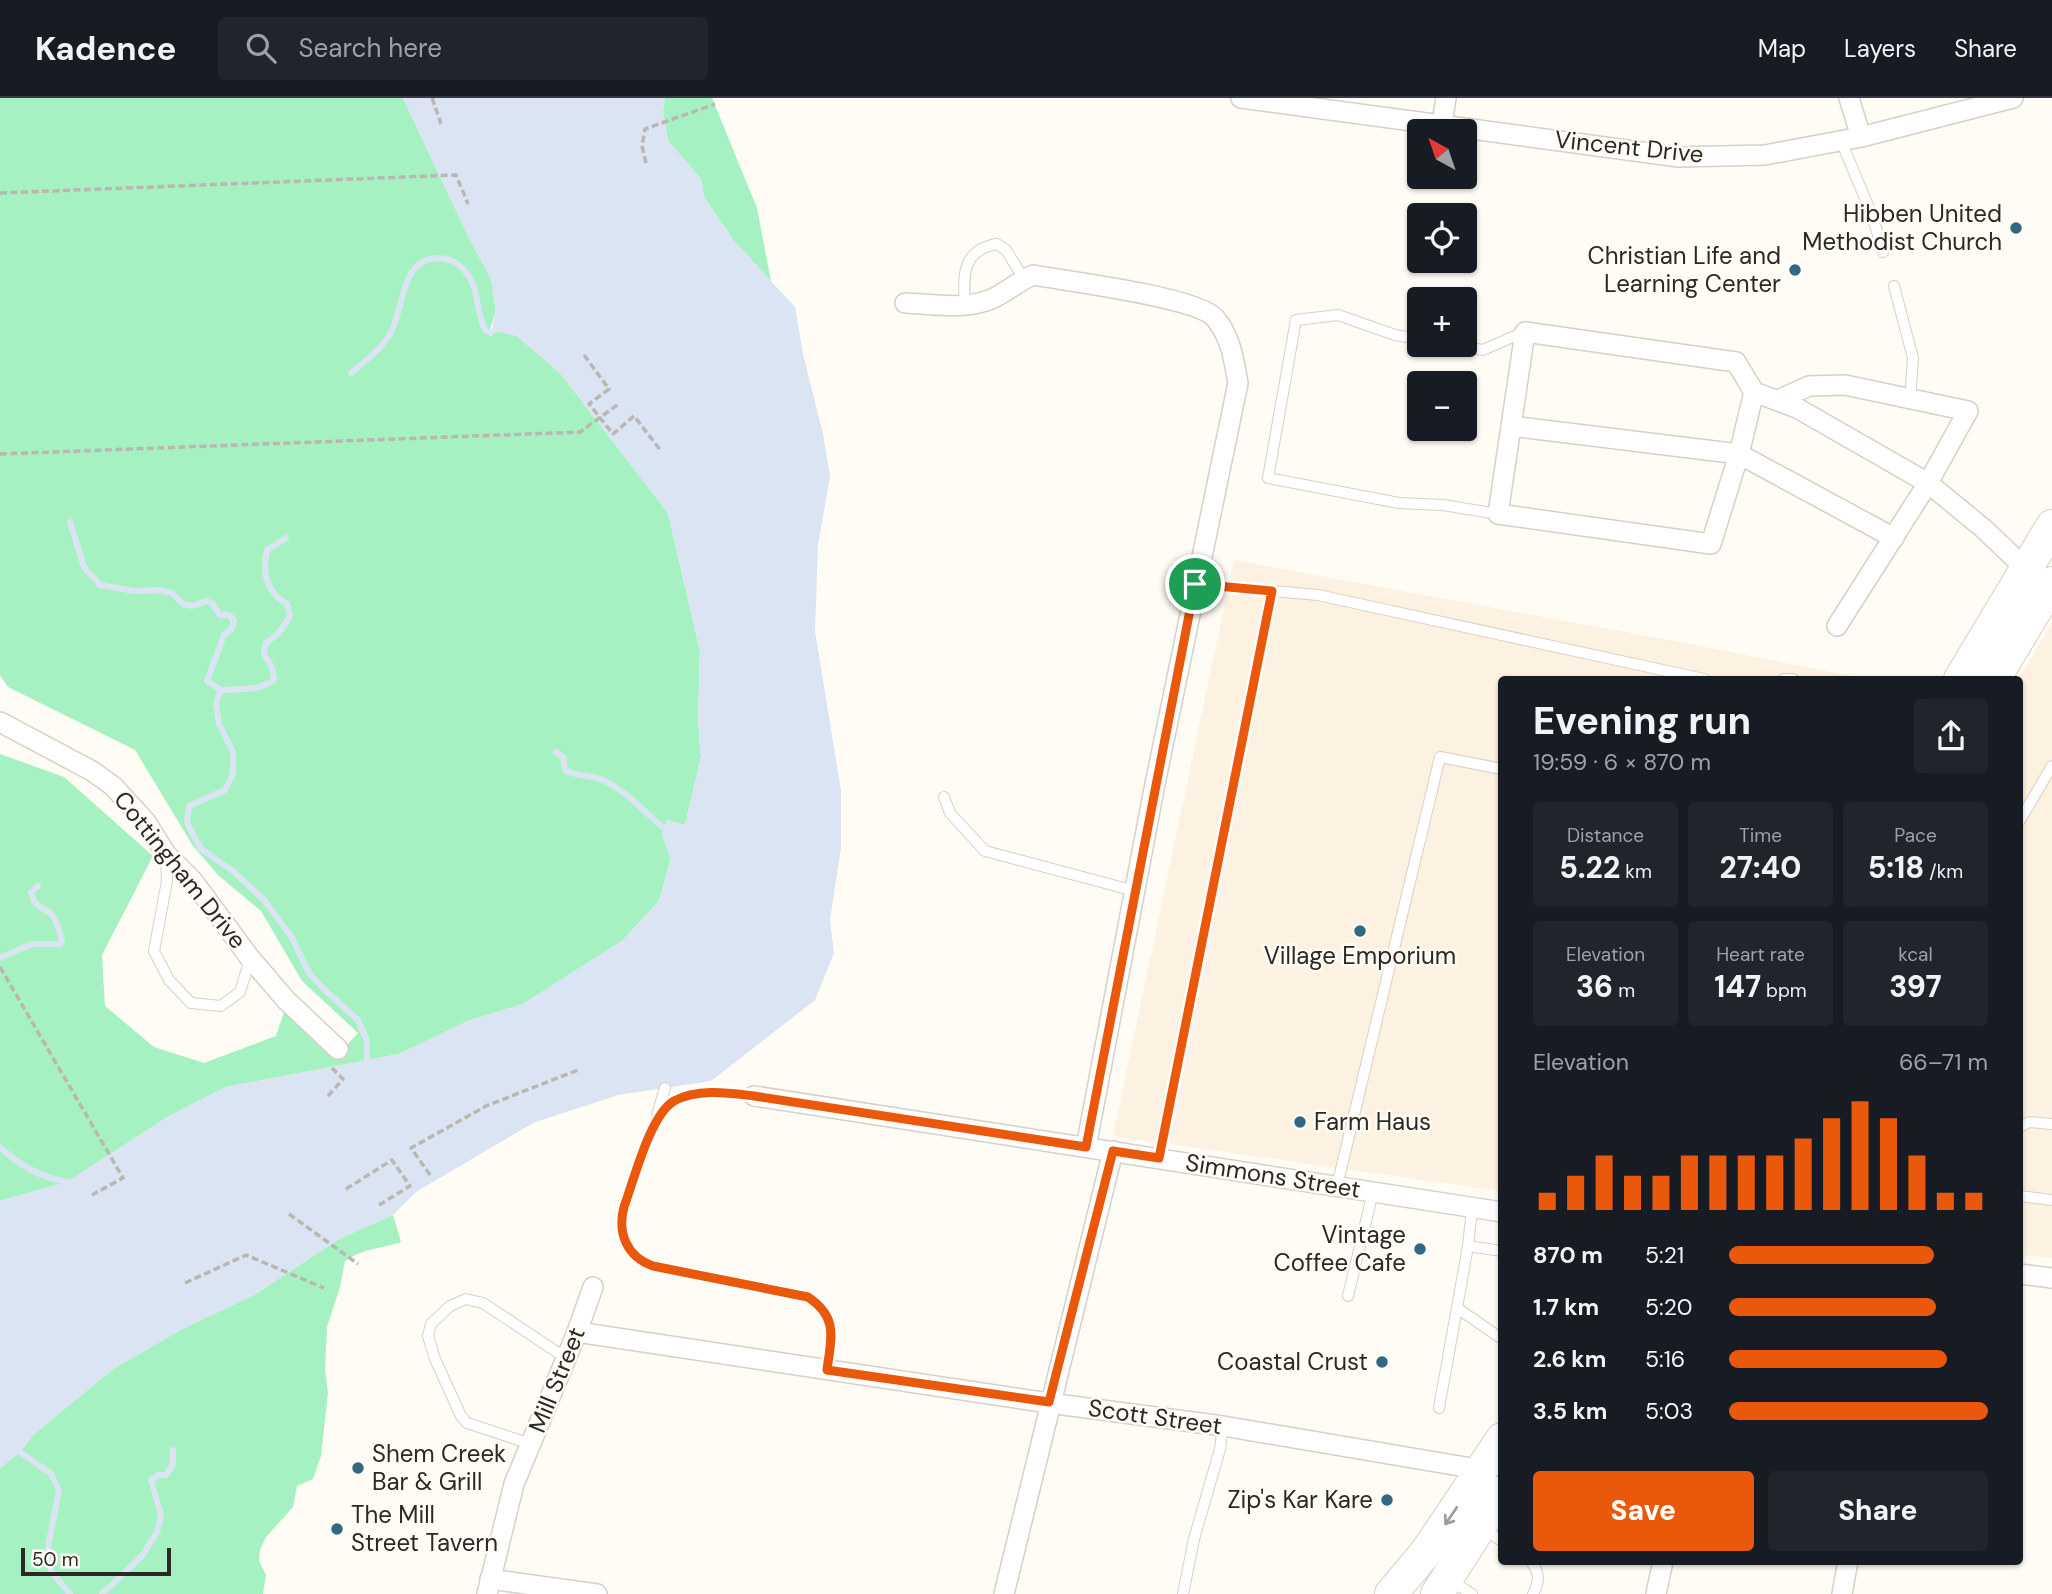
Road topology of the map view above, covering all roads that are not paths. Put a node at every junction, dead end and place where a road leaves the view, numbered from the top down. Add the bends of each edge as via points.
1 (1241, 98) edge
2 (1446, 98) edge
3 (1849, 98) edge
4 (2013, 98) edge
5 (1407, 119) edge
6 (1443, 119) edge
7 (1477, 129) edge
8 (1851, 139) junction
9 (1883, 252) dead end
10 (1024, 279) junction
11 (1894, 286) dead end
12 (905, 303) dead end
13 (965, 306) junction
14 (1525, 332) junction
15 (1407, 337) edge
16 (1477, 349) edge
17 (1754, 392) junction
18 (1910, 399) junction
19 (1778, 400) junction
20 (1511, 426) junction
21 (1739, 453) junction
22 (1928, 483) junction
23 (1498, 514) junction
24 (2052, 526) edge
25 (1894, 538) junction
26 (2045, 582) edge
27 (1195, 584) junction
28 (1272, 591) junction
29 (1837, 626) dead end
30 (1690, 676) edge
31 (1963, 676) edge
32 (1982, 676) edge
33 (1996, 676) edge
34 (0, 722) edge
35 (2052, 766) edge
36 (1498, 768) edge
37 (944, 797) dead end
38 (2023, 815) edge
39 (166, 854) junction
40 (1135, 891) junction
41 (250, 958) junction
42 (338, 1049) dead end
43 (664, 1088) dead end
44 (754, 1096) joint
45 (656, 1119) junction
46 (2052, 1124) edge
47 (2023, 1125) edge
48 (1086, 1147) junction
49 (1113, 1151) junction
50 (1159, 1158) junction
51 (1337, 1186) junction
52 (1373, 1192) junction
53 (2023, 1196) edge
54 (2052, 1200) edge
55 (1472, 1209) junction
56 (1498, 1212) edge
57 (1468, 1246) junction
58 (1498, 1250) edge
59 (2023, 1274) edge
60 (2052, 1278) edge
61 (593, 1287) dead end
62 (1348, 1296) dead end
63 (1457, 1308) junction
64 (577, 1332) junction
65 (1498, 1336) edge
66 (566, 1358) junction
67 (827, 1370) junction
68 (1049, 1402) junction
69 (1439, 1408) dead end
70 (1223, 1426) junction
71 (531, 1444) junction
72 (1498, 1456) edge
73 (1492, 1481) edge
74 (1491, 1534) edge
75 (1427, 1551) junction
76 (1534, 1565) edge
77 (1662, 1565) edge
78 (1847, 1565) edge
79 (489, 1586) edge
80 (1452, 1589) edge
81 (597, 1594) edge
82 (1003, 1594) edge
83 (1184, 1594) edge
84 (1391, 1594) edge
85 (1414, 1594) edge
86 (1533, 1594) edge
87 (1656, 1594) edge
88 (1842, 1594) edge

1 - 5 street, Vincent Drive
2 - 6 street
3 - 8 street
4 - 8 street, Vincent Drive
7 - 8 street, Vincent Drive via 1679,157 1765,155
8 - 9 lane
10 - 13 street via 992,299
10 - 13 lane via 1006,250 997,244 983,247 968,260 963,281
10 - 27 street via 1033,275 1175,300 1213,316 1233,349 1238,383
11 - 18 lane via 1913,358
12 - 13 street
14 - 16 lane
14 - 17 street via 1736,362
14 - 20 street
15 - 23 lane via 1338,316 1296,320 1268,478 1399,503
17 - 19 street
17 - 21 street
18 - 19 street via 1844,385 1809,386
18 - 22 street via 1968,411
19 - 22 street
20 - 21 street
20 - 23 street
21 - 23 street via 1711,544
21 - 25 street
22 - 25 street
22 - 26 street
24 - 26 main road
25 - 29 street
26 - 31 main road
26 - 32 main road via 2031,594
26 - 33 main road
27 - 28 lane
27 - 40 street
28 - 30 lane via 1318,595
28 - 50 lane
34 - 39 street, Cottingham Drive via 113,786 146,822
35 - 38 lane
36 - 51 lane via 1440,757
37 - 40 lane via 950,813 985,851
39 - 41 street, Cottingham Drive via 193,881
39 - 41 lane via 167,881 153,951 169,980 191,1003 221,1006 240,992
40 - 48 street
41 - 42 street, Cottingham Drive
43 - 45 lane
44 - 45 lane via 697,1094 674,1101
44 - 48 street, Simmons Street
45 - 67 lane via 620,1221 632,1254 653,1266 808,1297 820,1306 832,1327
46 - 47 lane
48 - 49 street, Simmons Street
49 - 50 street, Simmons Street
49 - 68 street
50 - 51 street, Simmons Street
51 - 52 street, Simmons Street
52 - 55 street, Simmons Street
52 - 62 lane
53 - 54 lane
55 - 56 street, Simmons Street
55 - 57 lane
57 - 58 lane
57 - 63 lane
59 - 60 street
61 - 64 street, Mill Street
63 - 65 lane
63 - 69 lane
64 - 66 street, Mill Street
64 - 67 street, Scott Street
66 - 71 street, Mill Street
66 - 71 lane via 483,1303 466,1299 450,1306 431,1324 428,1336 435,1359 461,1416 467,1423
67 - 68 street, Scott Street
68 - 70 street, Scott Street
68 - 82 street
70 - 73 street, Scott Street
70 - 83 lane
71 - 79 street, Mill Street via 514,1484
72 - 73 main road
73 - 74 main road
73 -> 75 main road
74 - 80 main road
75 - 84 main road
75 - 85 main road via 1437,1566
76 - 86 lane via 1538,1584
77 - 87 street
78 - 88 street
79 - 81 street

